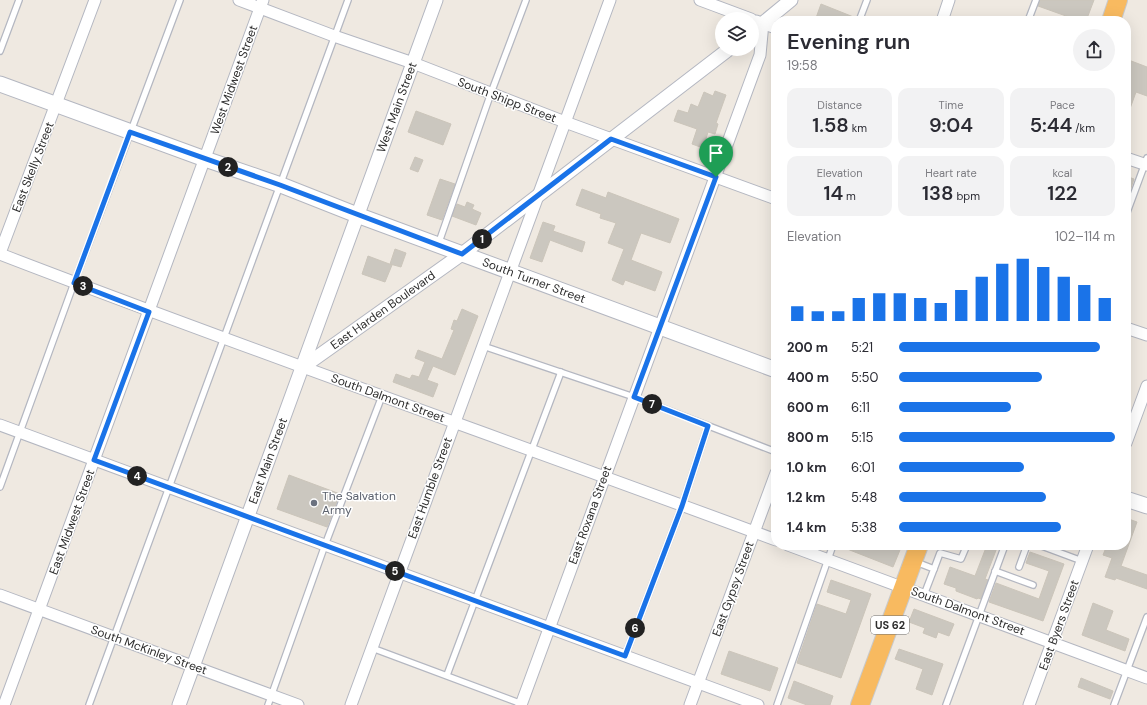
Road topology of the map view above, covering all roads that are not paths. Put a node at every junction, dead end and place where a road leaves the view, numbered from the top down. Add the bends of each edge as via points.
1 (19, 0) edge
2 (95, 0) edge
3 (180, 0) edge
4 (239, 0) edge
5 (348, 0) edge
6 (436, 0) edge
7 (526, 0) edge
8 (610, 0) edge
9 (700, 0) edge
10 (867, 0) edge
11 (949, 0) edge
12 (1036, 0) edge
13 (1118, 0) edge
14 (788, 2) edge
15 (262, 4) edge
16 (732, 12) edge
17 (861, 16) edge
18 (944, 16) edge
19 (1030, 16) edge
20 (1113, 16) edge
21 (759, 19) edge
22 (759, 22) edge
23 (771, 26) edge
24 (334, 36) junction
25 (759, 46) edge
26 (0, 52) edge
27 (720, 56) edge
28 (413, 63) junction
29 (0, 84) edge
30 (491, 93) junction
31 (57, 104) junction
32 (565, 122) junction
33 (130, 132) junction
34 (611, 139) junction
35 (205, 159) junction
36 (1131, 159) edge
37 (1146, 162) edge
38 (716, 177) junction
39 (280, 185) junction
40 (538, 195) junction
41 (771, 197) edge
42 (1131, 202) edge
43 (357, 215) junction
44 (438, 245) junction
45 (0, 253) edge
46 (462, 254) junction
47 (510, 272) junction
48 (74, 283) junction
49 (149, 312) junction
50 (661, 326) junction
51 (1131, 330) edge
52 (1147, 335) edge
53 (224, 338) junction
54 (483, 346) junction
55 (303, 367) junction
56 (771, 368) edge
57 (561, 372) junction
58 (1147, 386) edge
59 (382, 396) junction
60 (634, 397) junction
61 (454, 423) junction
62 (0, 425) edge
63 (708, 426) junction
64 (1131, 429) edge
65 (20, 432) junction
66 (771, 450) edge
67 (531, 451) junction
68 (94, 460) junction
69 (604, 478) junction
70 (771, 486) edge
71 (0, 487) edge
72 (169, 488) junction
73 (1131, 501) edge
74 (682, 506) junction
75 (1147, 506) edge
76 (248, 516) junction
77 (754, 532) junction
78 (771, 538) edge
79 (325, 545) junction
80 (801, 550) edge
81 (832, 550) edge
82 (965, 550) edge
83 (1003, 550) edge
84 (1025, 550) edge
85 (1052, 550) edge
86 (1086, 550) edge
87 (916, 553) edge
88 (828, 560) junction
89 (1082, 561) junction
90 (1019, 567) dead end
91 (934, 568) junction
92 (995, 571) junction
93 (400, 573) junction
94 (1033, 585) dead end
95 (903, 588) junction
96 (0, 595) edge
97 (924, 595) junction
98 (475, 601) junction
99 (39, 610) junction
100 (979, 616) junction
101 (1147, 617) edge
102 (549, 628) junction
103 (114, 637) junction
104 (1052, 643) junction
105 (372, 648) junction
106 (625, 656) junction
107 (193, 666) junction
108 (1127, 670) junction
109 (447, 675) junction
110 (1147, 678) edge
111 (698, 683) junction
112 (270, 700) edge
113 (4, 705) edge
114 (89, 705) edge
115 (179, 705) edge
116 (298, 705) edge
117 (351, 705) edge
118 (522, 705) edge
119 (690, 705) edge
120 (758, 705) edge
121 (777, 705) edge
122 (860, 705) edge
123 (946, 705) edge
124 (1030, 705) edge
125 (1114, 705) edge

1 - 26 lane
2 - 31 street, East Skelly Street
3 - 33 lane
4 - 15 street, South Shipp Street
5 - 24 lane
6 - 28 street, West Main Street
7 - 30 lane
8 - 32 street, East Humble Street
9 - 16 street
10 - 17 lane
11 - 18 street
12 - 19 lane
13 - 20 highway
14 - 21 street
15 - 24 street, South Shipp Street
15 - 35 street, West Midwest Street
22 - 23 street
24 - 28 street, South Shipp Street
24 - 39 lane
25 - 38 street, East Roxana Street via 760,55
27 - 34 street, East Harden Boulevard
28 - 30 street, South Shipp Street
28 - 43 street, West Main Street
29 - 31 main road, South Turner Street
30 - 32 street, South Shipp Street
30 - 44 lane
31 - 33 main road, South Turner Street
31 - 45 street, East Skelly Street
32 - 34 street, South Shipp Street
32 - 40 street, East Humble Street
33 - 35 main road, South Turner Street
33 - 48 lane
34 - 38 street, South Shipp Street
34 - 40 street, East Harden Boulevard
35 - 39 main road, South Turner Street
35 - 49 street, East Midwest Street
36 - 37 street
37 - 42 lane
38 - 41 street, South Shipp Street
38 - 50 street, East Roxana Street
39 - 43 main road, South Turner Street
39 - 53 lane
40 - 46 street, East Harden Boulevard
40 - 47 street, East Humble Street
43 - 44 main road, South Turner Street
43 - 55 street, East Main Street
44 - 46 main road, South Turner Street
45 - 48 street, South Dalmont Street
46 - 47 main road, South Turner Street
46 - 55 street, East Harden Boulevard
47 - 50 main road, South Turner Street
47 - 54 street, East Humble Street
48 - 49 street, South Dalmont Street
48 - 65 lane
49 - 53 street, South Dalmont Street
49 - 68 street, East Midwest Street
50 - 56 main road, South Turner Street
50 - 60 street, East Roxana Street
51 - 52 street
53 - 55 street, South Dalmont Street
53 - 72 lane
54 - 57 lane
54 - 61 street, East Humble Street
55 - 59 street, South Dalmont Street
55 - 76 street, East Main Street
57 - 60 lane
57 - 67 lane
58 - 64 street
59 - 61 street, South Dalmont Street
59 - 79 lane
60 - 63 lane
60 - 69 street, East Roxana Street
61 - 67 street, South Dalmont Street
61 - 93 street, East Humble Street
62 - 65 street
63 - 66 lane
63 - 74 lane
65 - 68 street
65 - 71 lane
67 - 69 street, South Dalmont Street
67 - 98 lane
68 - 72 street
68 - 99 street, East Midwest Street
69 - 74 street, South Dalmont Street
69 - 102 street, East Roxana Street
70 - 77 street, East Gypsy Street
72 - 76 street
72 - 103 lane
73 - 75 main road
74 - 77 street, South Dalmont Street
74 - 106 lane
76 - 79 street
76 - 107 street, East Main Street
77 - 78 street, South Dalmont Street
77 - 111 street, East Gypsy Street
79 - 93 street
79 - 112 lane
80 - 88 street, South Dalmont Street
81 - 88 lane
82 - 91 lane via 961,559 940,553
83 - 92 lane
84 - 90 lane
85 - 89 lane
86 - 89 street, East Byers Street
87 - 91 lane
87 - 95 highway, US 62
88 - 95 street, South Dalmont Street
88 - 121 lane
89 - 104 street, East Byers Street
91 - 97 lane
92 - 94 lane
92 - 100 lane
93 - 98 street
93 - 105 street, East Humble Street
95 - 97 street, South Dalmont Street
95 - 122 highway, US 62
96 - 99 street, South McKinley Street
97 - 100 street, South Dalmont Street
98 - 102 street
98 - 109 lane
99 - 103 street, South McKinley Street
99 - 113 street, East Midwest Street
100 - 104 street, South Dalmont Street
100 - 123 lane
101 - 108 lane
102 - 106 street
102 - 118 street, East Roxana Street
103 - 107 street, South McKinley Street
103 - 114 lane
104 - 108 street, South Dalmont Street
104 - 124 street, East Byers Street
105 - 109 lane
105 - 117 street, East Humble Street
106 - 111 street
107 - 112 street, South McKinley Street
107 - 115 street, East Main Street
108 - 110 street, South Dalmont Street
108 - 125 lane
109 - 118 lane
111 - 119 street, East Gypsy Street
111 - 120 street
112 - 116 street, South McKinley Street

